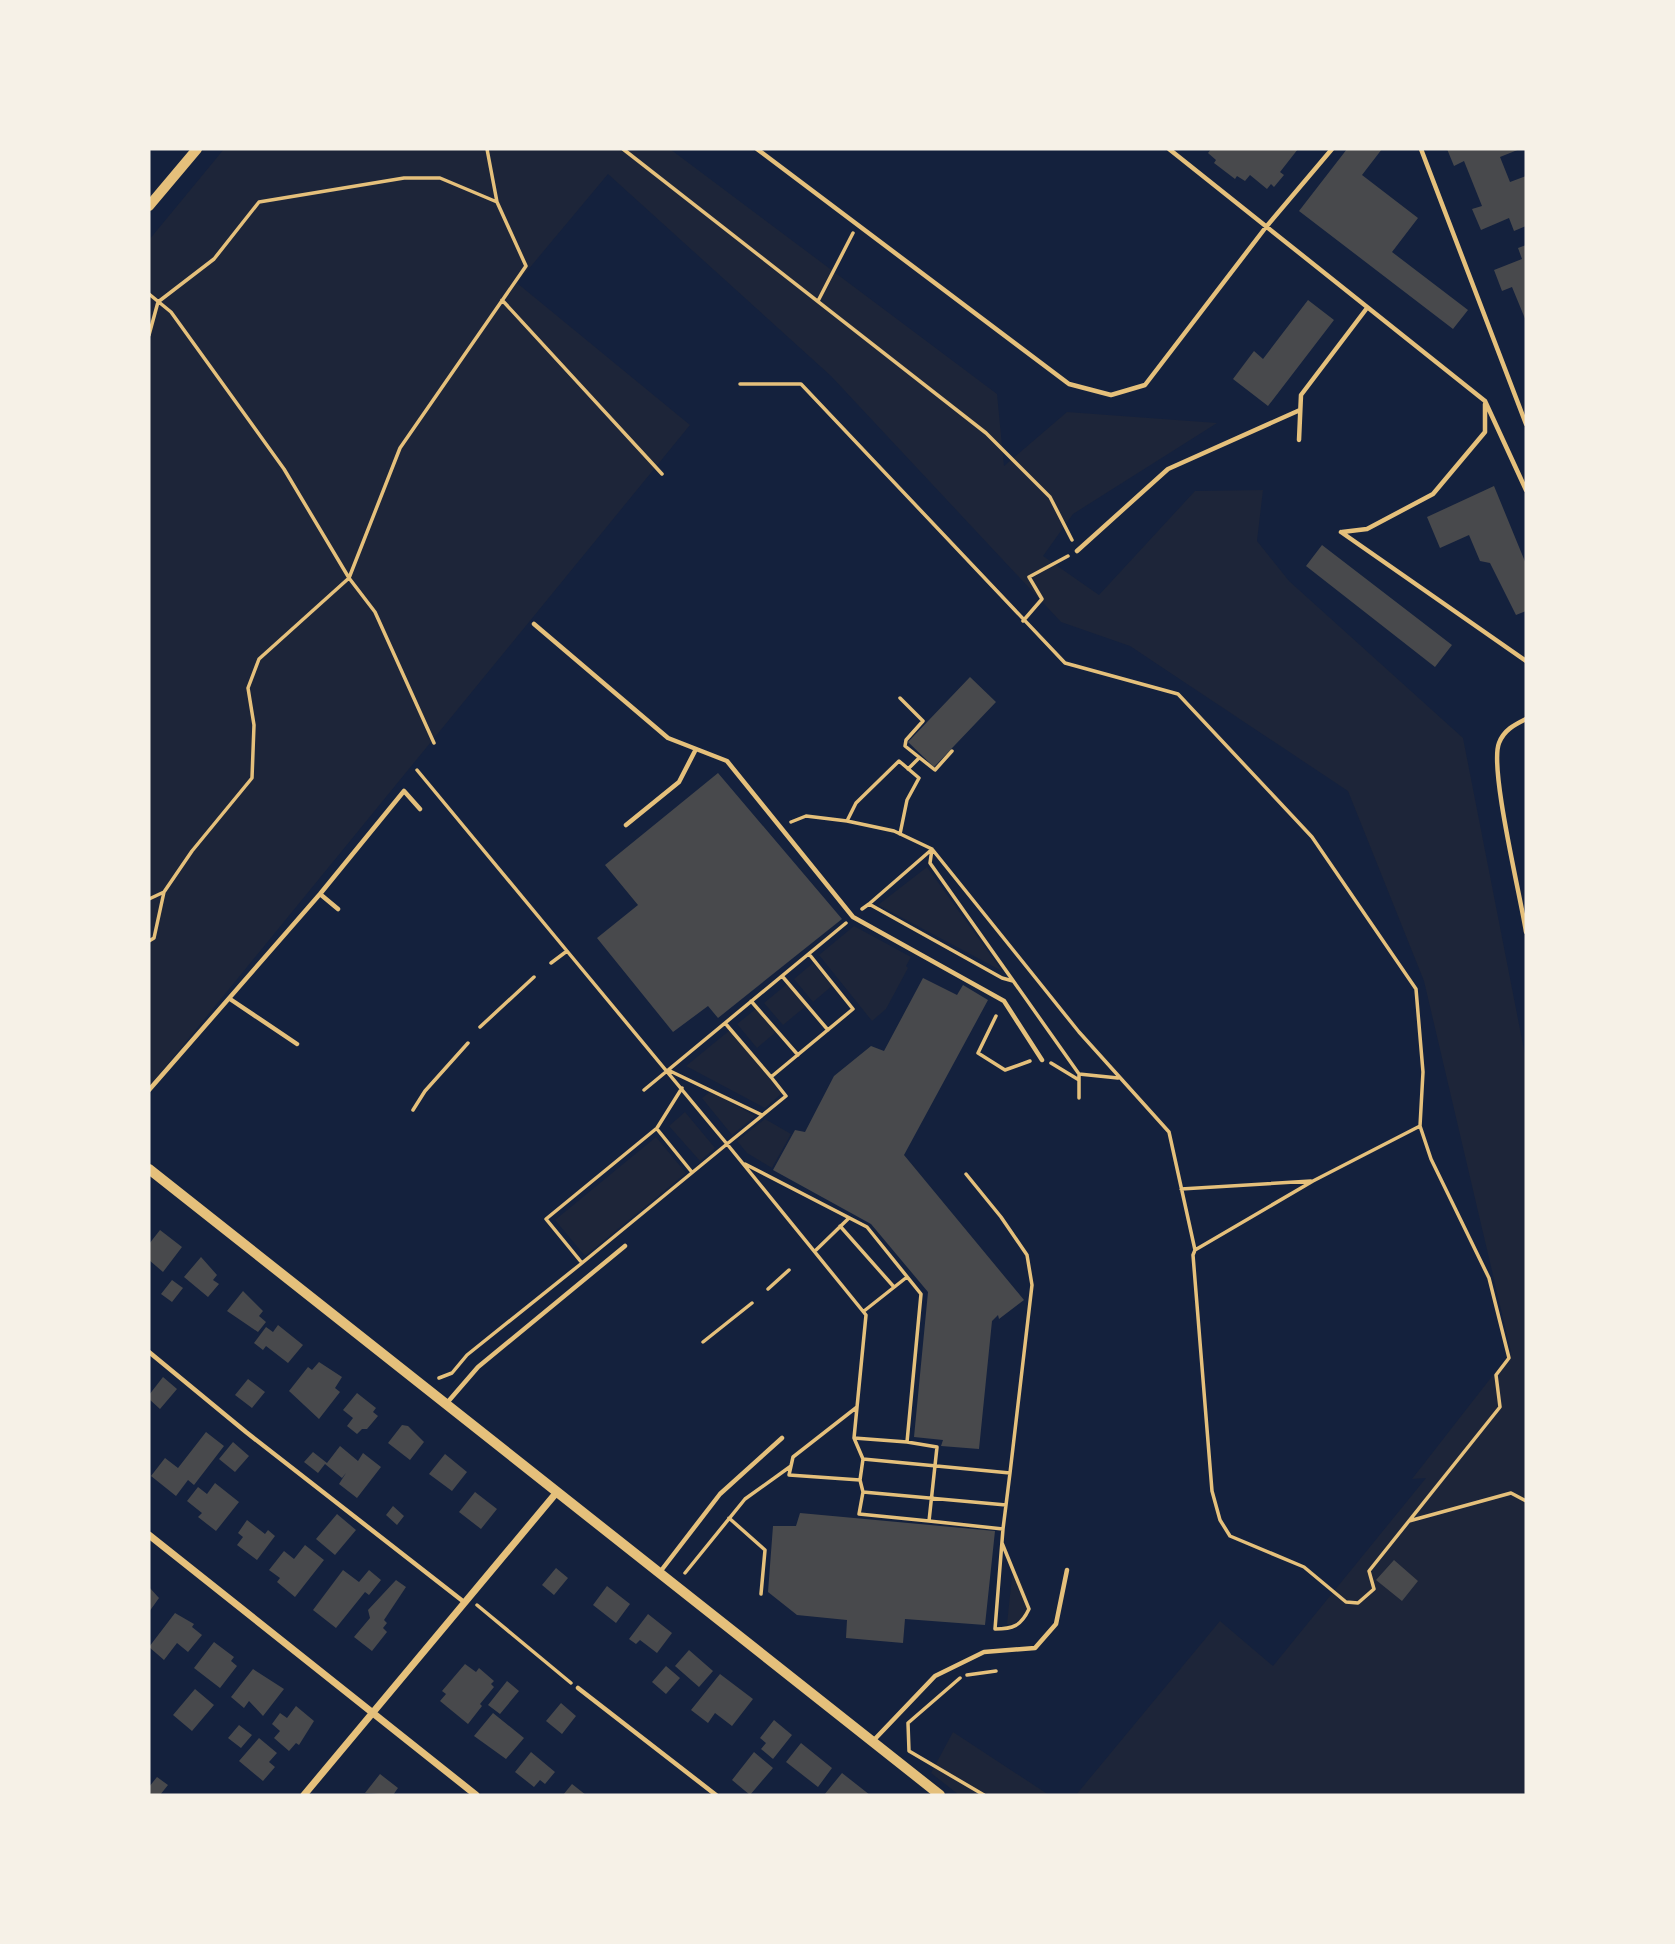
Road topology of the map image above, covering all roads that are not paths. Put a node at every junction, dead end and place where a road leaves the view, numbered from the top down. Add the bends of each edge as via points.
1 (197, 149) edge
2 (757, 149) edge
3 (1169, 149) edge
4 (1332, 149) edge
5 (1421, 149) edge
6 (149, 206) edge
7 (1266, 227) junction
8 (1367, 308) junction
9 (1485, 401) junction
10 (1300, 410) junction
11 (1526, 424) edge
12 (1299, 440) dead end
13 (1526, 490) edge
14 (1077, 551) road end
15 (534, 624) dead end
16 (1526, 661) edge
17 (1526, 719) edge
18 (696, 750) junction
19 (420, 809) dead end
20 (626, 825) dead end
21 (320, 894) junction
22 (338, 909) dead end
23 (1526, 932) edge
24 (230, 999) junction
25 (297, 1044) dead end
26 (1042, 1060) road end
27 (149, 1090) edge
28 (149, 1169) edge
29 (625, 1246) dead end
30 (149, 1352) edge
31 (446, 1404) junction
32 (782, 1438) dead end
33 (557, 1492) junction
34 (149, 1535) edge
35 (1067, 1570) dead end
36 (659, 1573) junction
37 (467, 1600) junction
38 (578, 1688) road end
39 (372, 1713) junction
40 (873, 1742) junction
41 (304, 1795) edge
42 (476, 1795) edge
43 (716, 1795) edge
44 (940, 1795) edge

1 - 6 street
2 - 7 lane via 1069,384 1111,395 1145,385
3 - 7 lane
4 - 7 lane
5 - 11 lane
7 - 8 lane
8 - 9 lane
8 - 10 lane via 1301,395
9 - 13 lane
9 - 16 lane via 1485,432 1433,494 1367,529 1341,532
10 - 12 lane
10 - 14 lane via 1168,469
15 - 18 lane via 668,738
17 - 23 lane via 1509,726 1498,745 1499,787
18 - 20 lane via 679,782
18 - 26 lane via 734,768 853,917 1004,1001
19 - 21 lane via 404,791
21 - 22 lane
21 - 24 lane
24 - 25 lane
24 - 27 lane
28 - 31 street
29 - 31 lane via 478,1367
30 - 37 lane
31 - 33 street
32 - 36 lane via 720,1494
33 - 36 street
33 - 37 street
34 - 39 street
35 - 40 lane via 1056,1624 1035,1648 984,1653 935,1676
36 - 40 street
37 - 39 street
38 - 43 lane
39 - 41 street
39 - 42 street
40 - 44 street

